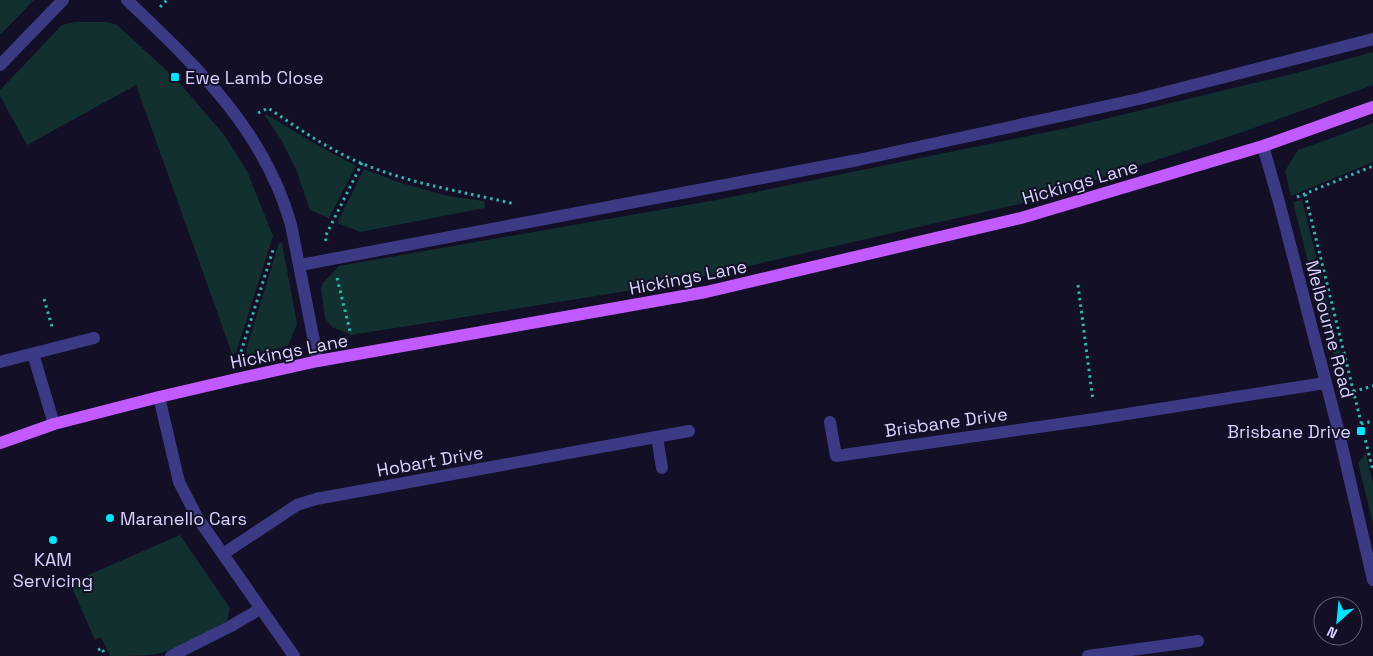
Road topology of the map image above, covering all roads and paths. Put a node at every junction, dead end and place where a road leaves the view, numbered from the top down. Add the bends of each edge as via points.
1 (63, 0) edge
2 (127, 0) edge
3 (1373, 39) edge
4 (0, 65) edge
5 (1373, 107) edge
6 (242, 122) junction
7 (1263, 146) junction
8 (1373, 166) edge
9 (1306, 194) junction
10 (1280, 202) junction
11 (535, 221) junction
12 (274, 247) dead end
13 (300, 265) junction
14 (1078, 285) dead end
15 (44, 299) dead end
16 (94, 338) dead end
17 (58, 348) junction
18 (33, 354) junction
19 (318, 361) junction
20 (0, 362) edge
21 (232, 380) junction
22 (1325, 383) junction
23 (1373, 386) edge
24 (1354, 391) junction
25 (159, 396) junction
26 (1329, 398) junction
27 (1095, 419) junction
28 (830, 422) dead end
29 (54, 424) junction
30 (689, 431) dead end
31 (657, 437) junction
32 (0, 443) edge
33 (662, 468) dead end
34 (1373, 471) edge
35 (223, 554) junction
36 (1373, 580) edge
37 (260, 609) junction
38 (1198, 641) dead end
39 (98, 650) dead end
40 (105, 656) edge
41 (171, 656) edge
42 (294, 656) edge
43 (1088, 656) edge

1 - 4 street
2 - 6 street via 197,69
3 - 11 street via 1139,100 858,160
5 - 7 main road, Hickings Lane
6 - 11 path via 268,108 312,138 362,164 418,182 531,208
6 - 13 street via 266,161 286,209
7 - 10 street, Melbourne Road
7 - 19 main road, Hickings Lane via 1021,218 757,281
8 - 9 path
9 - 10 path
9 - 24 path
10 - 22 street, Melbourne Road
11 - 13 street
12 - 21 path
13 - 19 street
14 - 27 path
15 - 17 path
16 - 17 street
17 - 18 street
18 - 20 street
18 - 29 street
19 - 21 main road, Hickings Lane
21 - 25 main road, Hickings Lane
22 - 26 street, Melbourne Road
22 - 27 street, Brisbane Drive
23 - 24 path
24 - 26 path
24 - 34 path
25 - 29 main road, Hickings Lane
25 - 35 street via 179,482 197,517
26 - 36 street, Melbourne Road
27 - 28 street, Brisbane Drive via 836,456
29 - 32 main road, Hickings Lane
30 - 31 street, Hobart Drive
31 - 33 street
31 - 35 street, Hobart Drive via 316,499 296,505
35 - 37 street
37 - 41 street
37 - 42 street
38 - 43 street
39 - 40 path via 102,648

